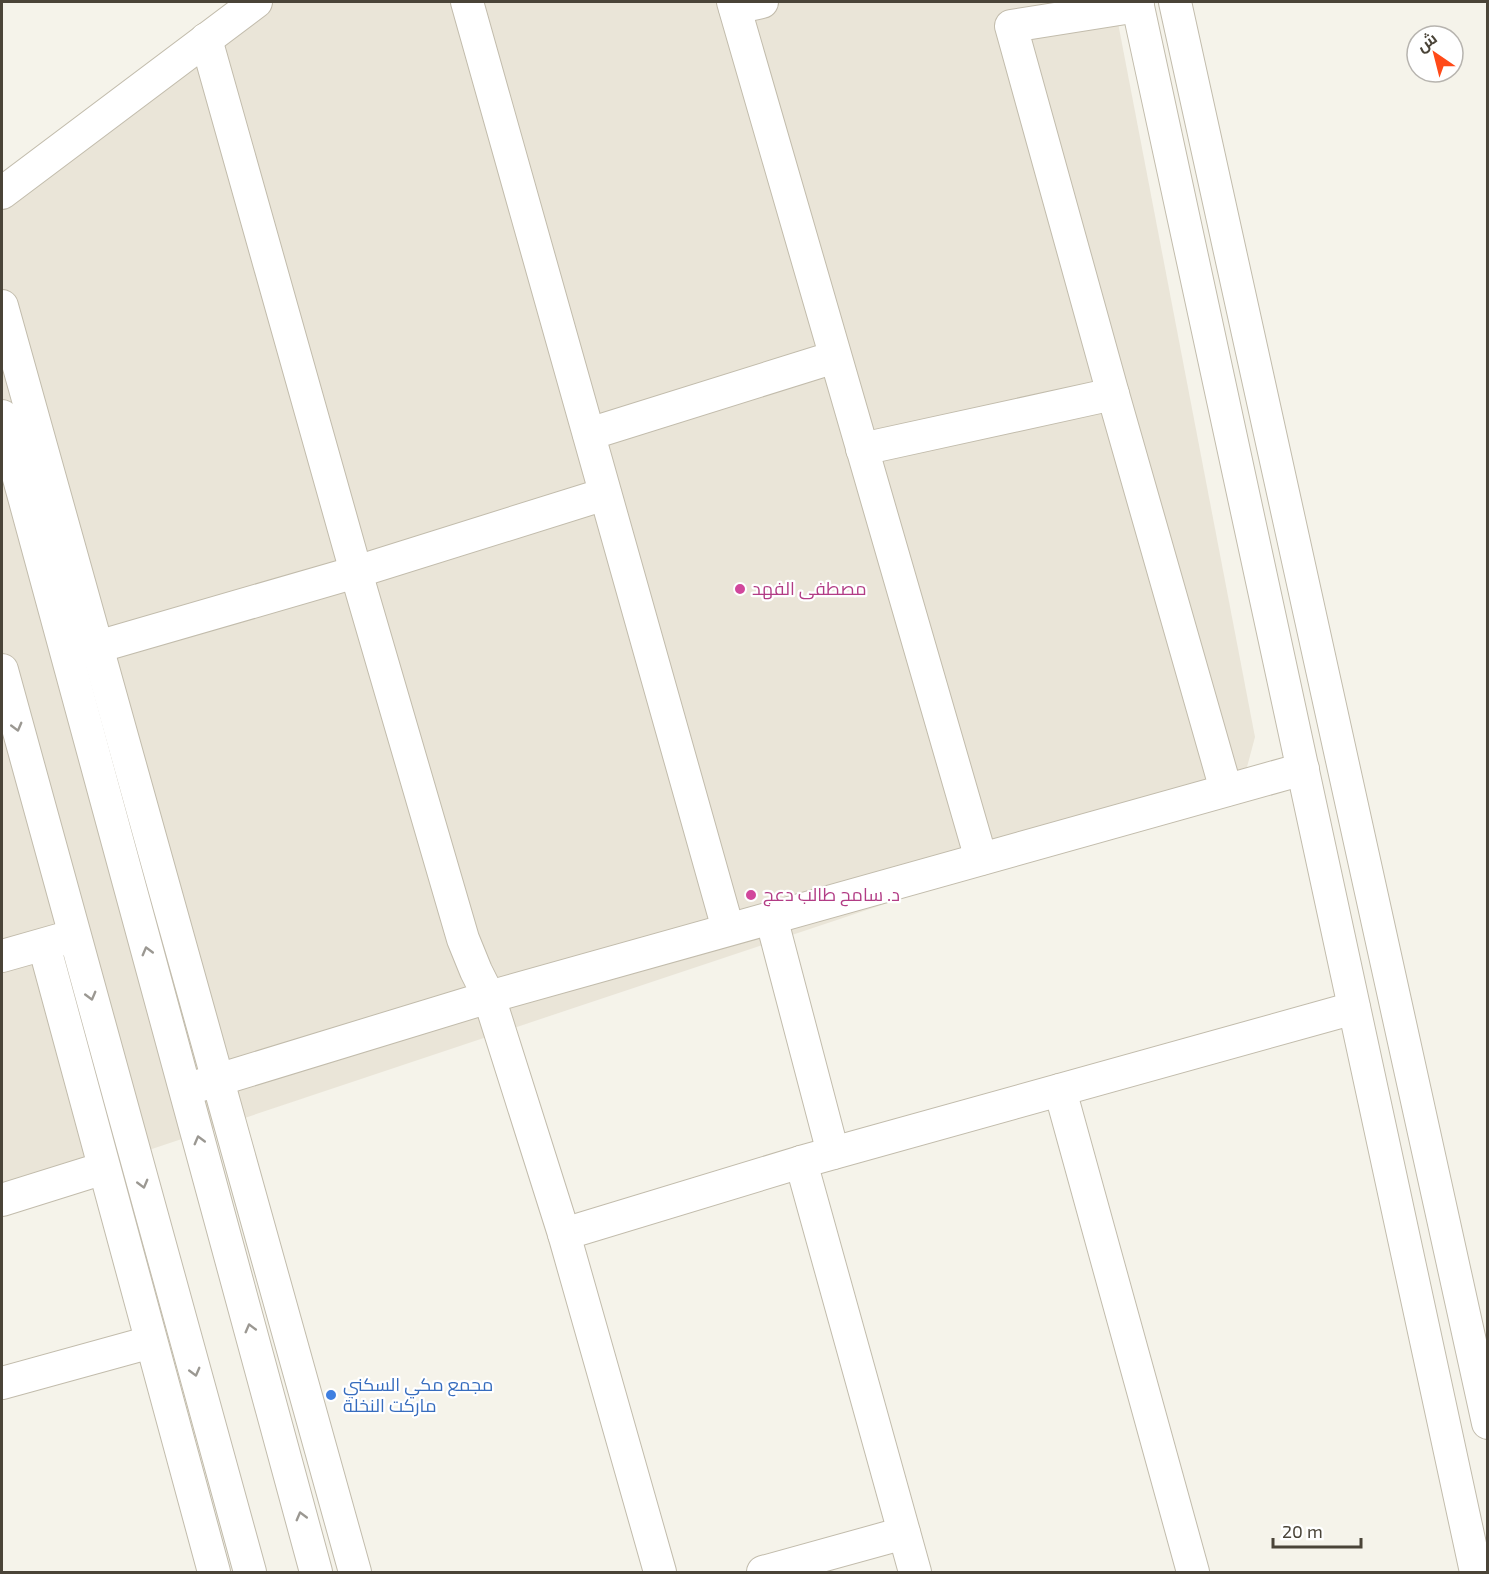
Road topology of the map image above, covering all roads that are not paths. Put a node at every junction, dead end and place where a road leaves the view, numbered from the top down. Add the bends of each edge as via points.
1 (256, 2) edge
2 (467, 2) edge
3 (1175, 2) edge
4 (743, 4) edge
5 (1137, 4) edge
6 (1008, 14) edge
7 (206, 39) junction
8 (2, 193) edge
9 (2, 306) edge
10 (835, 357) junction
11 (1113, 394) junction
12 (2, 416) edge
13 (589, 434) junction
14 (862, 449) junction
15 (605, 494) junction
16 (356, 572) junction
17 (97, 647) junction
18 (2, 670) edge
19 (1303, 769) junction
20 (1226, 790) junction
21 (981, 859) junction
22 (771, 917) junction
23 (728, 929) junction
24 (75, 935) junction
25 (44, 945) junction
26 (2, 956) edge
27 (489, 997) junction
28 (1354, 1008) junction
29 (217, 1080) junction
30 (185, 1090) junction
31 (1059, 1090) junction
32 (833, 1153) junction
33 (801, 1162) junction
34 (104, 1168) junction
35 (2, 1200) edge
36 (564, 1234) junction
37 (152, 1342) junction
38 (2, 1383) edge
39 (1488, 1423) edge
40 (904, 1533) junction
41 (214, 1572) edge
42 (250, 1572) edge
43 (316, 1572) edge
44 (355, 1572) edge
45 (660, 1572) edge
46 (763, 1572) edge
47 (915, 1572) edge
48 (1193, 1572) edge
49 (1476, 1572) edge

1 - 7 street
2 - 13 street
3 - 39 street
4 - 10 street
5 - 6 street
5 - 19 street
6 - 11 street
7 - 8 street
7 - 16 street
9 - 17 street
10 - 13 street
10 - 14 street
11 - 14 street
11 - 20 street
30 -> 12 street
13 - 15 street
14 - 21 street
15 - 16 street
15 - 23 street
16 - 17 street
16 - 27 street via 463,939
17 - 29 street
18 -> 24 street
19 - 20 street
19 - 28 street
20 - 21 street
21 - 22 street
22 - 23 street
22 - 32 street
23 - 27 street
24 - 25 street
24 -> 42 street
25 - 26 street
25 - 34 street
27 - 29 street
27 - 36 street
28 - 31 street
28 - 49 street
29 - 30 street
29 - 44 street
43 -> 30 street
31 - 32 street
31 - 48 street
32 - 33 street
33 - 36 street
33 - 40 street
34 - 35 street
34 - 37 street
36 - 45 street
37 - 38 street
37 - 41 street
40 - 46 street
40 - 47 street

